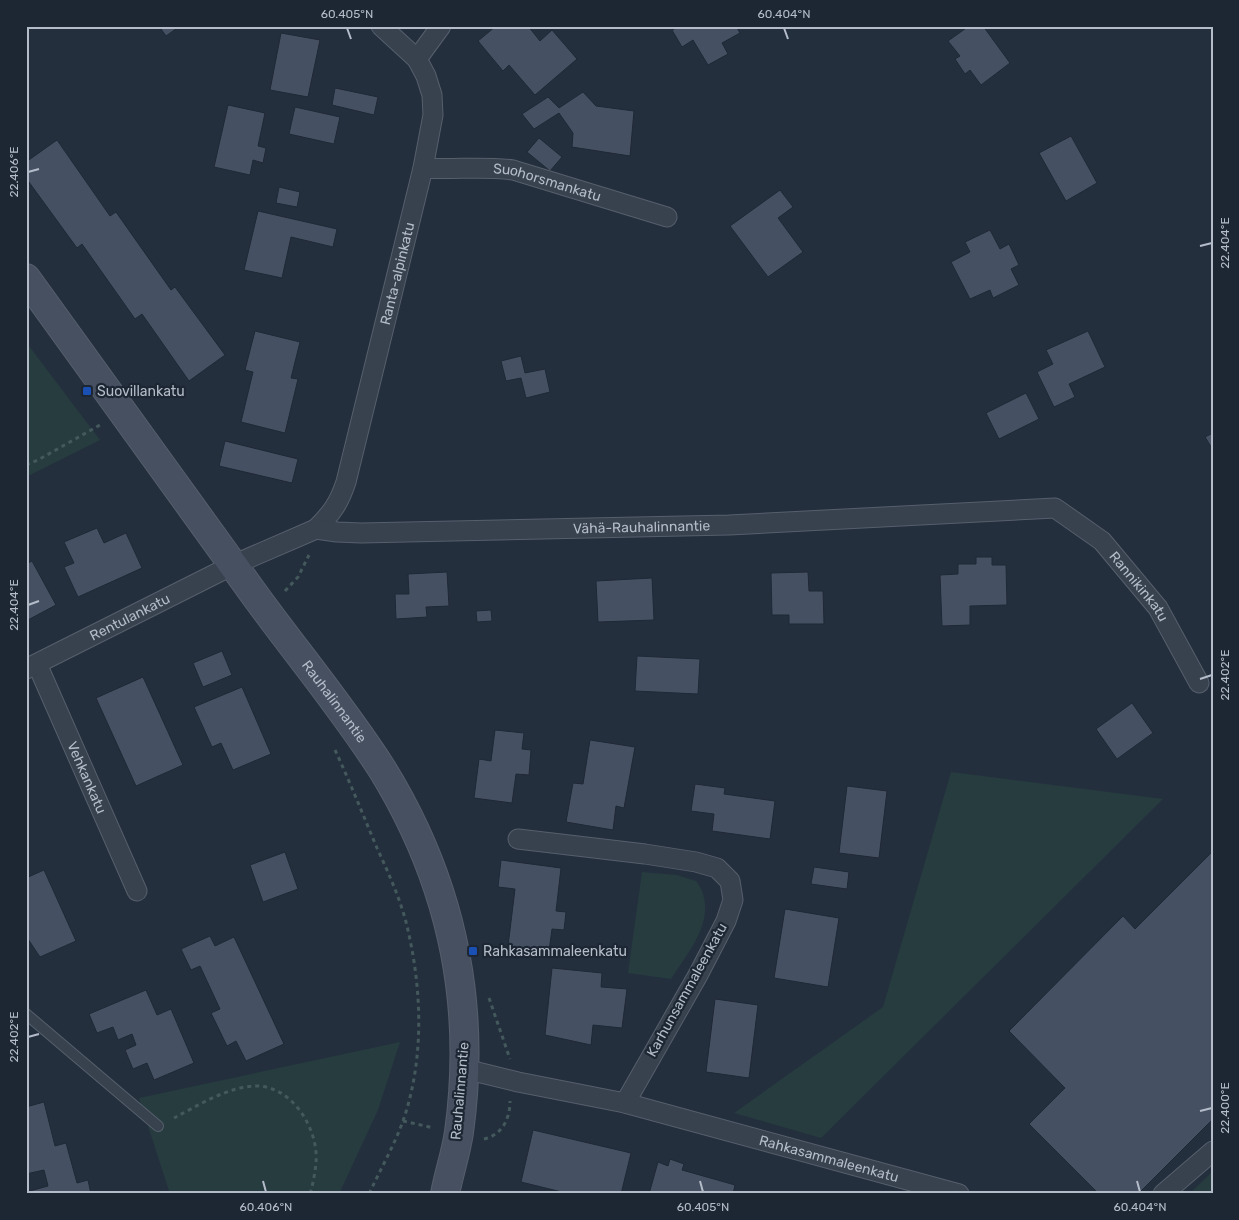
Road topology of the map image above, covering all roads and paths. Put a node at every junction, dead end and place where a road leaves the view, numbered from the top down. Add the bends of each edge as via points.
1 (381, 26) edge
2 (441, 26) edge
3 (418, 59) junction
4 (424, 168) junction
5 (667, 217) dead end
6 (26, 278) edge
7 (94, 418) dead end
8 (26, 465) edge
9 (1056, 508) joint
10 (316, 529) junction
11 (234, 565) junction
12 (264, 608) junction
13 (32, 666) edge
14 (1199, 683) dead end
15 (334, 746) dead end
16 (518, 839) dead end
17 (137, 891) dead end
18 (489, 998) dead end
19 (26, 1014) edge
20 (465, 1069) junction
21 (518, 1082) junction
22 (625, 1103) junction
23 (158, 1126) joint
24 (1213, 1150) edge
25 (310, 1194) edge
26 (369, 1194) edge
27 (445, 1194) edge
28 (959, 1194) edge
29 (1164, 1194) edge

1 - 3 street, Ranta-alpinkatu
2 - 3 street
3 - 4 street, Ranta-alpinkatu via 432,95 433,115
4 - 5 street, Suohorsmankatu via 495,167 513,170
4 - 10 street, Ranta-alpinkatu via 346,482 339,503
6 - 11 street, Rauhalinnantie
7 - 8 path via 100,425
9 - 10 street, Vähä-Rauhalinnantie via 729,525 361,533
9 - 14 street, Rannikinkatu via 1102,541 1158,608
10 - 11 street
10 - 12 path via 308,560 298,577
11 - 12 street, Rauhalinnantie
11 - 13 street, Rentulankatu
12 - 20 street, Rauhalinnantie via 381,769 420,843 453,936 462,985
13 - 17 street, Vehkankatu
15 - 26 path via 395,890 411,949 418,998 417,1058 411,1089 403,1121
16 - 22 street, Karhunsammaleenkatu via 696,862 716,868 730,881 733,900 726,921
18 - 21 path
19 - 23 lane
20 - 21 street, Rahkasammaleenkatu
20 - 27 street, Rauhalinnantie via 458,1134
21 - 22 street, Rahkasammaleenkatu
22 - 28 street, Rahkasammaleenkatu
23 - 25 path via 235,1090 256,1086 273,1089 288,1098 308,1124 316,1162
24 - 29 street

